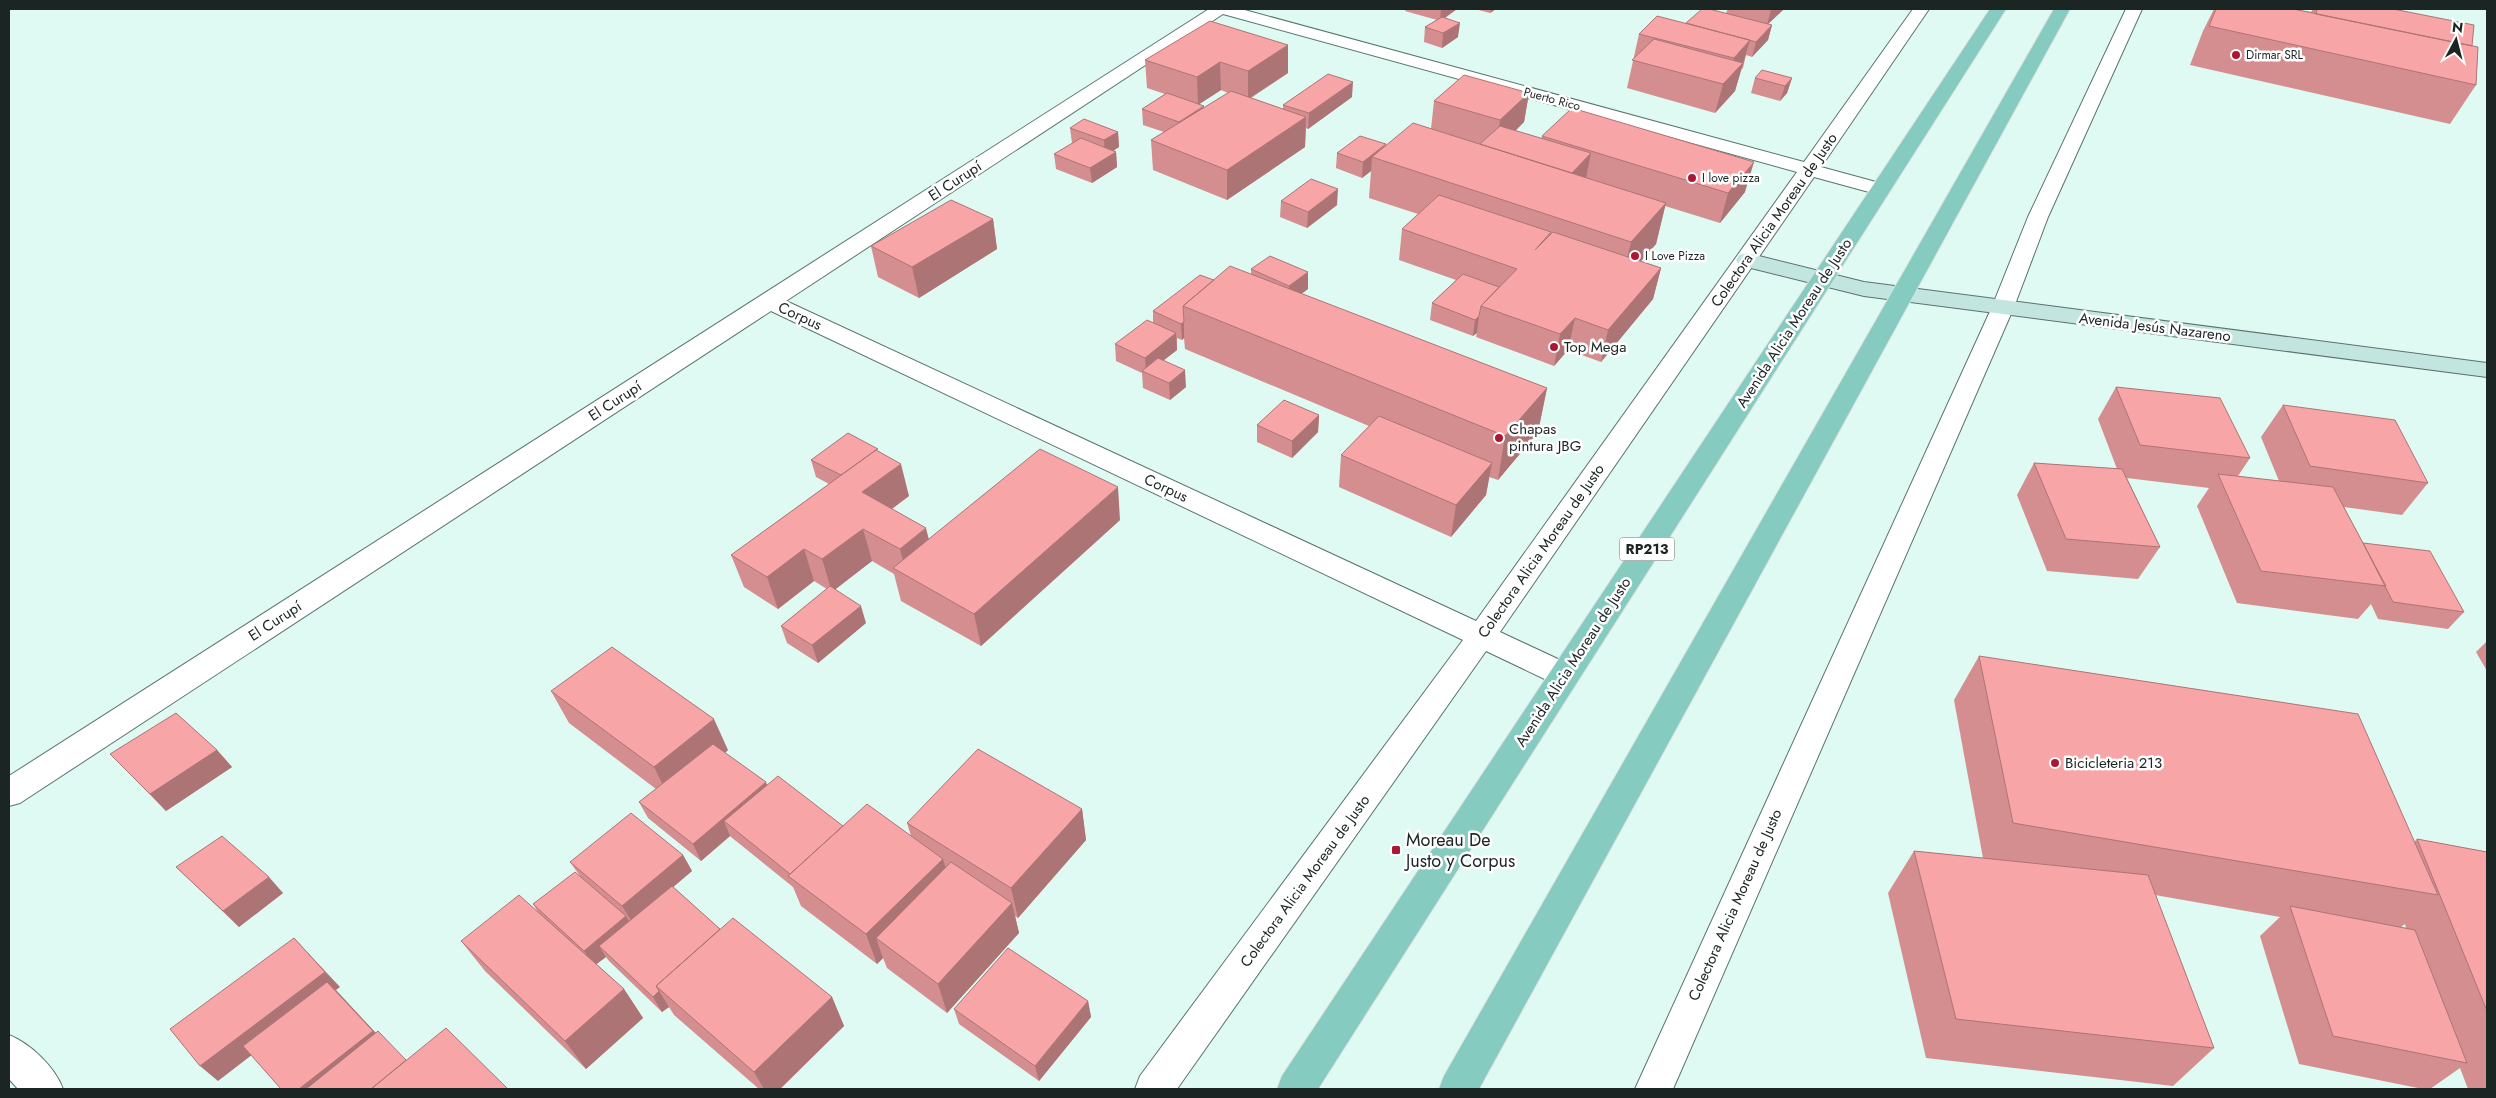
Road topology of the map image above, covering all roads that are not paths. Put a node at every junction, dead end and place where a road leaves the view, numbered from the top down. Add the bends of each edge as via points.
1 (1222, 9) edge
2 (1921, 9) edge
3 (1998, 9) edge
4 (2062, 9) edge
5 (2134, 9) edge
6 (1809, 169) junction
7 (1880, 189) junction
8 (1747, 260) junction
9 (1824, 280) junction
10 (1902, 294) junction
11 (769, 301) junction
12 (2003, 307) junction
13 (2487, 370) edge
14 (1481, 636) junction
15 (1564, 675) junction
16 (9, 793) edge
17 (9, 1053) edge
18 (44, 1089) edge
19 (1154, 1089) edge
20 (1296, 1089) edge
21 (1458, 1089) edge
22 (1654, 1089) edge

1 - 6 street, Puerto Rico
1 - 11 street, El Curupí
2 - 6 street, Colectora Alicia Moreau de Justo
3 - 7 main road, Avenida Alicia Moreau de Justo / RP213
4 - 10 main road
5 - 12 street, Colectora Alicia Moreau de Justo via 2038,217
6 - 7 street, Puerto Rico
6 - 8 street, Colectora Alicia Moreau de Justo
7 - 9 main road, Avenida Alicia Moreau de Justo / RP213
8 - 9 main road, Avenida Jesús Nazareno
8 - 14 street, Colectora Alicia Moreau de Justo
9 - 10 main road, Avenida Jesús Nazareno
9 - 15 main road, Avenida Alicia Moreau de Justo / RP213
10 - 12 main road, Avenida Jesús Nazareno
10 - 21 main road
11 - 14 street, Corpus
11 - 16 street, El Curupí
12 - 13 main road, Avenida Jesús Nazareno
12 - 22 street, Colectora Alicia Moreau de Justo
14 - 15 street, Corpus
14 - 19 street, Colectora Alicia Moreau de Justo
15 - 20 main road, Avenida Alicia Moreau de Justo / RP213
17 - 18 street

